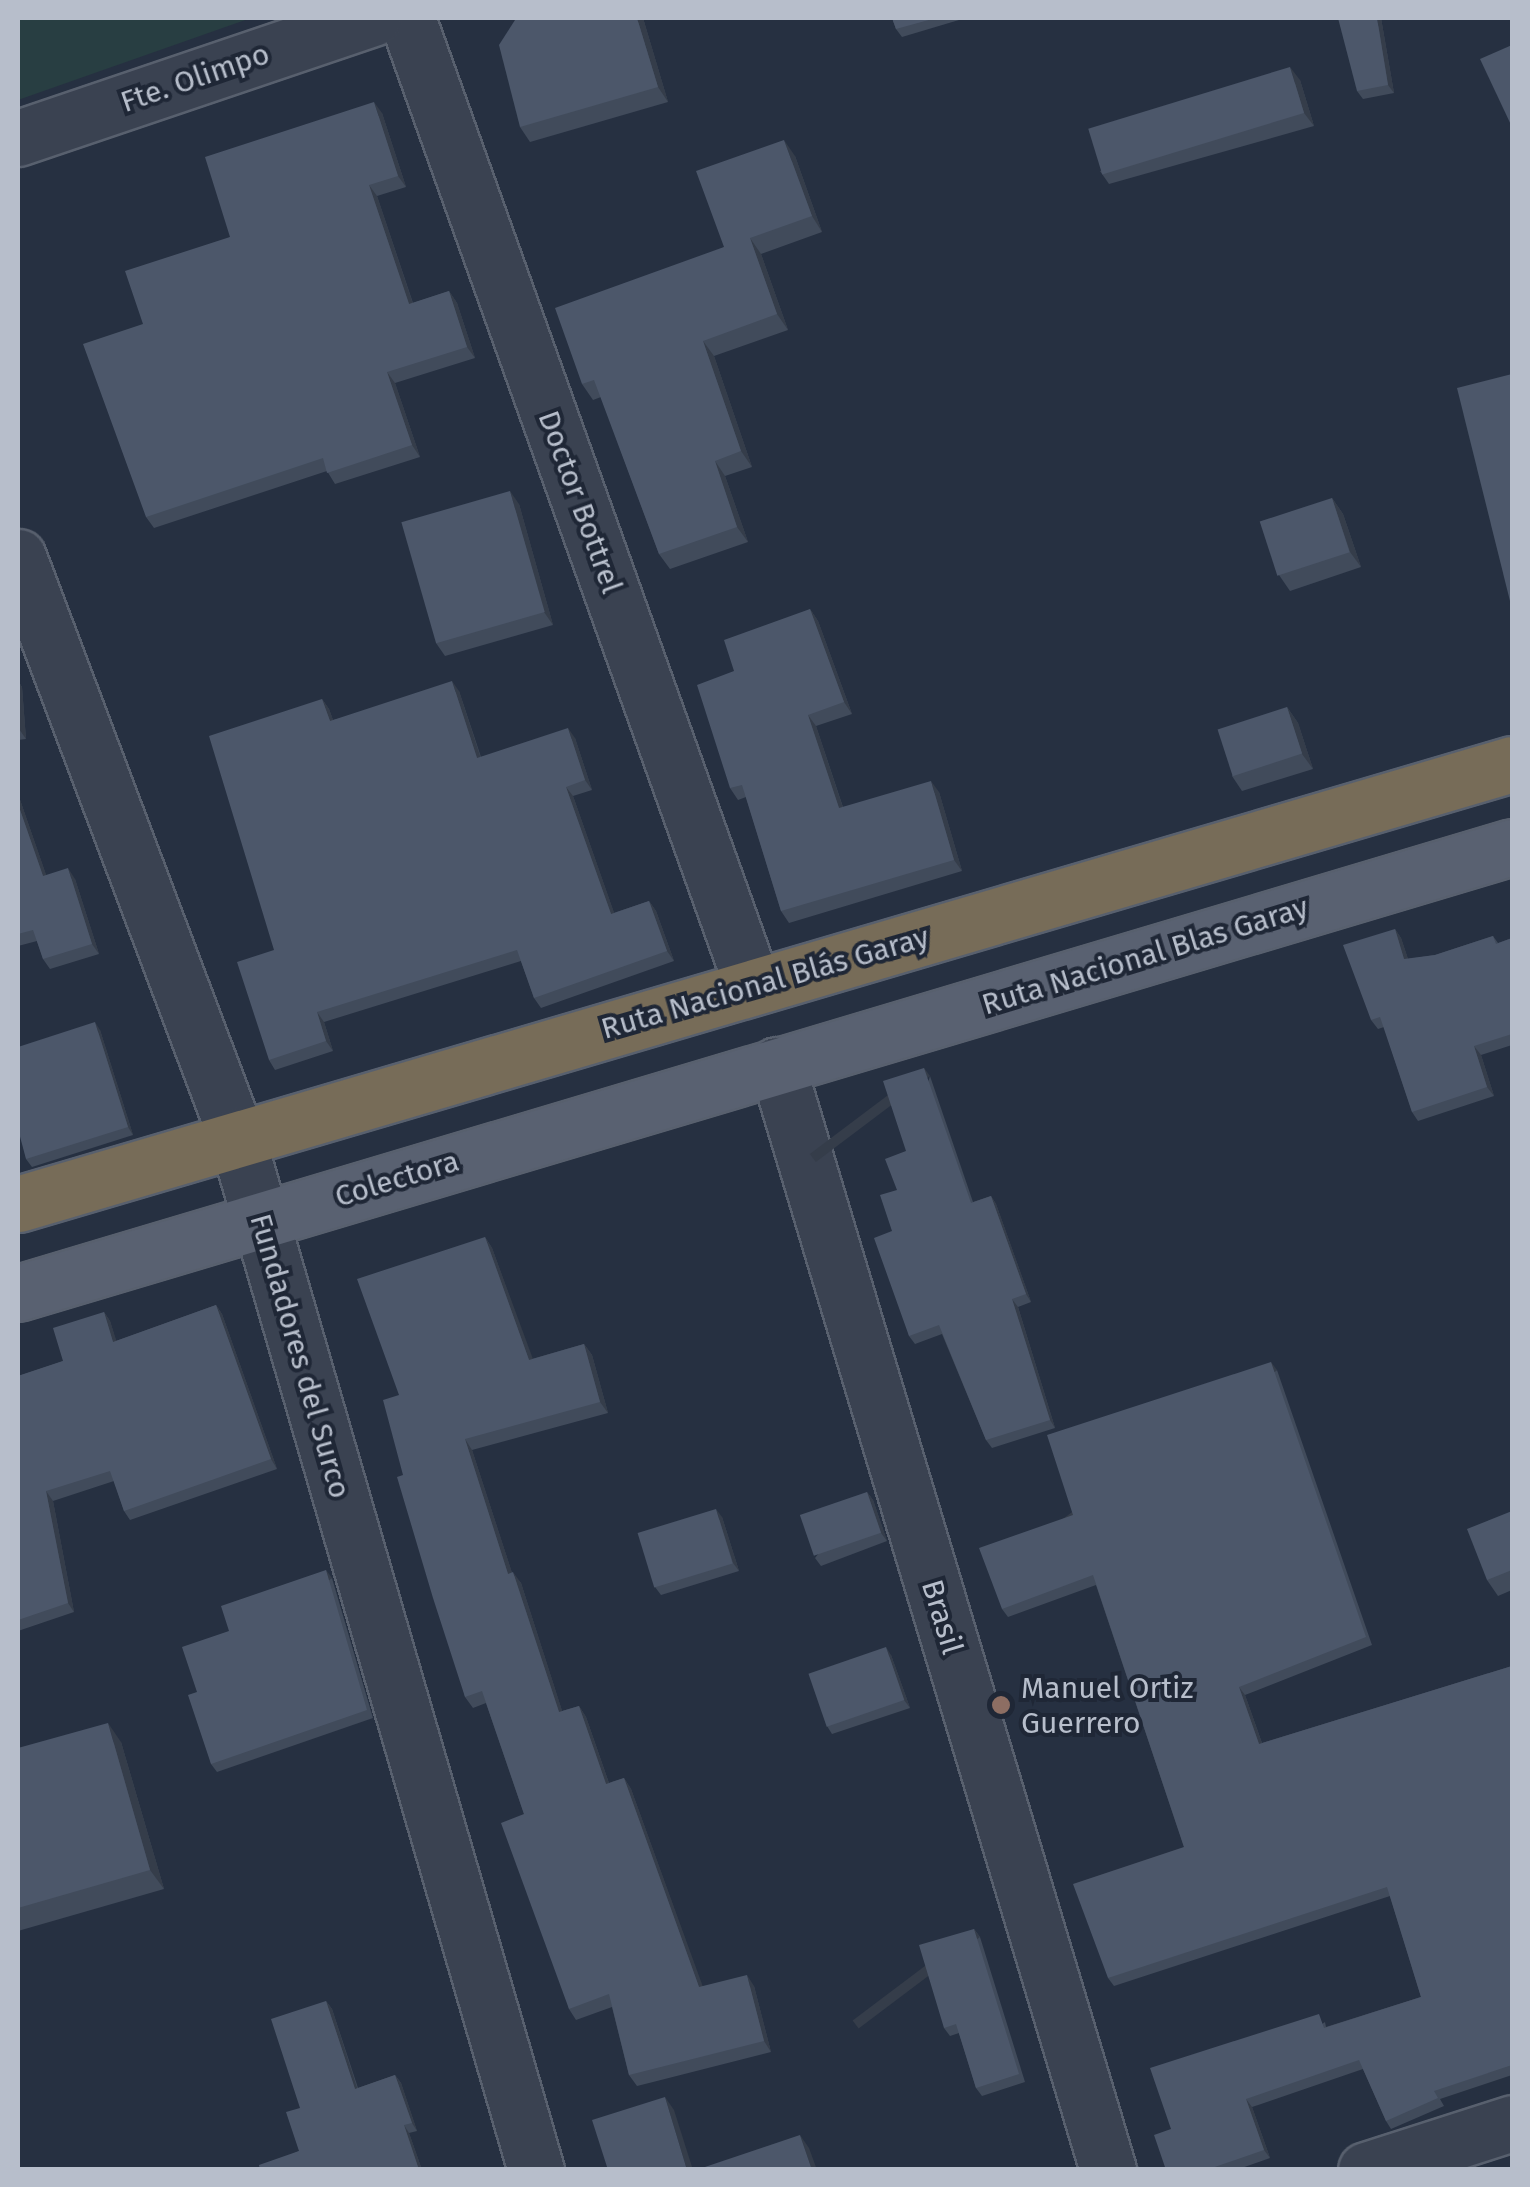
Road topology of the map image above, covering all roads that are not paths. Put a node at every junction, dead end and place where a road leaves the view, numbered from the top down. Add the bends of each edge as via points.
1 (373, 18) edge
2 (407, 18) edge
3 (18, 138) edge
4 (18, 557) edge
5 (1512, 764) edge
6 (1512, 847) edge
7 (753, 987) junction
8 (777, 1065) junction
9 (236, 1135) junction
10 (18, 1204) edge
11 (260, 1220) junction
12 (18, 1293) edge
13 (1512, 2123) edge
14 (536, 2170) edge
15 (1108, 2170) edge
16 (1366, 2170) edge

1 - 3 street, Fte. Olimpo
2 - 7 street, Doctor Bottrel
4 - 9 street, Fundadores del Surco
5 - 7 highway, Ruta Nacional Blás Garay
6 - 8 main road, Ruta Nacional Blas Garay
7 - 9 highway, Ruta Nacional Blás Garay
8 - 11 main road, Colectora
8 - 15 street, Brasil
9 - 10 highway, Ruta Nacional Blás Garay
9 - 11 street, Fundadores del Surco
11 - 12 main road, Colectora
11 - 14 street, Fundadores del Surco
13 - 16 street

